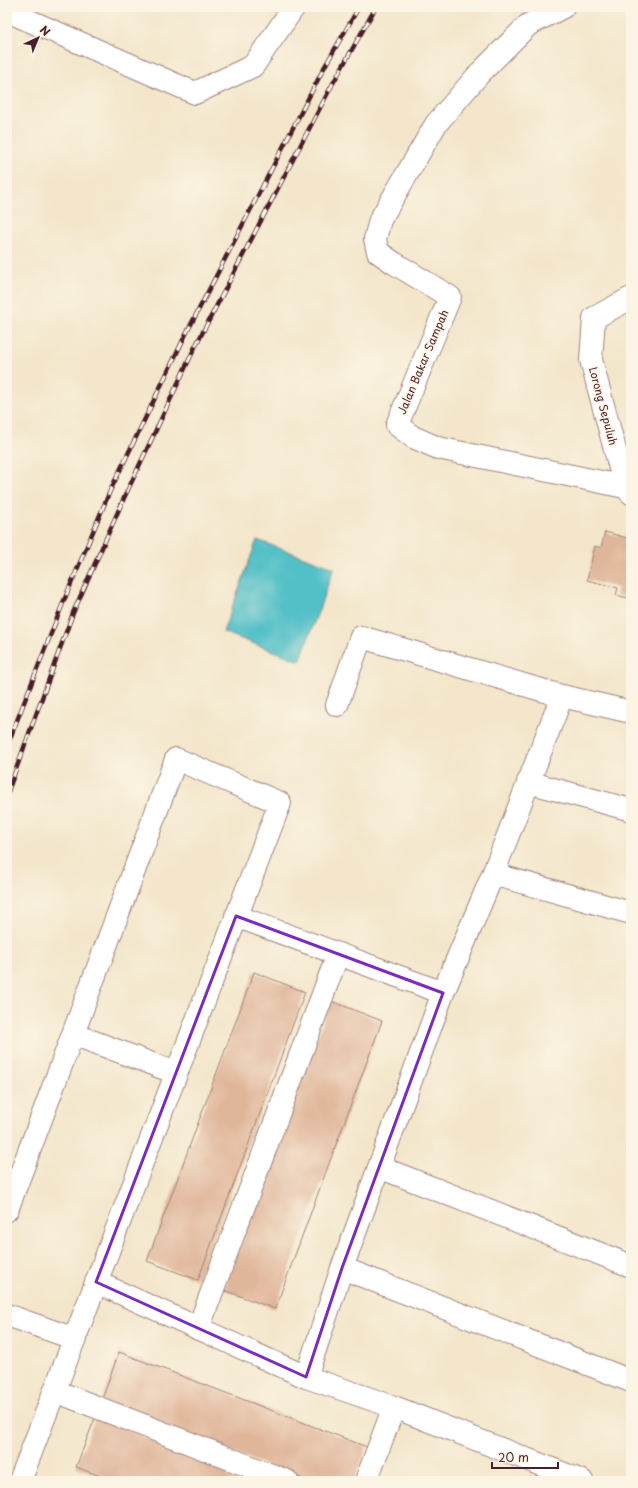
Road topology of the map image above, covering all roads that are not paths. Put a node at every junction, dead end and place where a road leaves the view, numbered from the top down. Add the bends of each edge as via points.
1 (294, 7) edge
2 (563, 7) edge
3 (7, 11) edge
4 (631, 298) edge
5 (628, 490) edge
6 (562, 696) junction
7 (337, 705) dead end
8 (631, 712) edge
9 (528, 782) junction
10 (631, 810) edge
11 (493, 874) junction
12 (631, 913) edge
13 (236, 916) junction
14 (338, 954) junction
15 (444, 993) junction
16 (73, 1034) junction
17 (176, 1073) junction
18 (379, 1167) junction
19 (7, 1210) edge
20 (631, 1266) edge
21 (342, 1268) junction
22 (96, 1282) junction
23 (7, 1315) edge
24 (198, 1329) junction
25 (75, 1339) junction
26 (306, 1377) junction
27 (631, 1381) edge
28 (55, 1392) junction
29 (394, 1406) junction
30 (20, 1481) edge
31 (287, 1481) edge
32 (366, 1481) edge
33 (582, 1481) edge

1 - 3 street via 253,66 195,94
2 - 5 street, Jalan Bakar Sampah via 528,25 479,74 436,124 380,220 375,239 378,252 450,297 397,425 413,437 438,448
4 - 5 street, Lorong Sepuluh via 594,318 591,360
6 - 7 street via 361,637
6 - 8 street
6 - 9 street
9 - 10 street
9 - 11 street
11 - 12 street
11 - 15 street
13 - 14 street
13 - 16 street via 280,802 176,759
13 - 17 street
14 - 15 street
14 - 24 street
15 - 18 street
16 - 17 street
16 - 19 street
17 - 22 street
18 - 20 street
18 - 21 street
21 - 26 street
21 - 27 street
22 - 24 street
22 - 25 street
23 - 25 street
24 - 26 street
25 - 28 street
26 - 29 street
28 - 30 street
28 - 31 street
29 - 32 street
29 - 33 street

